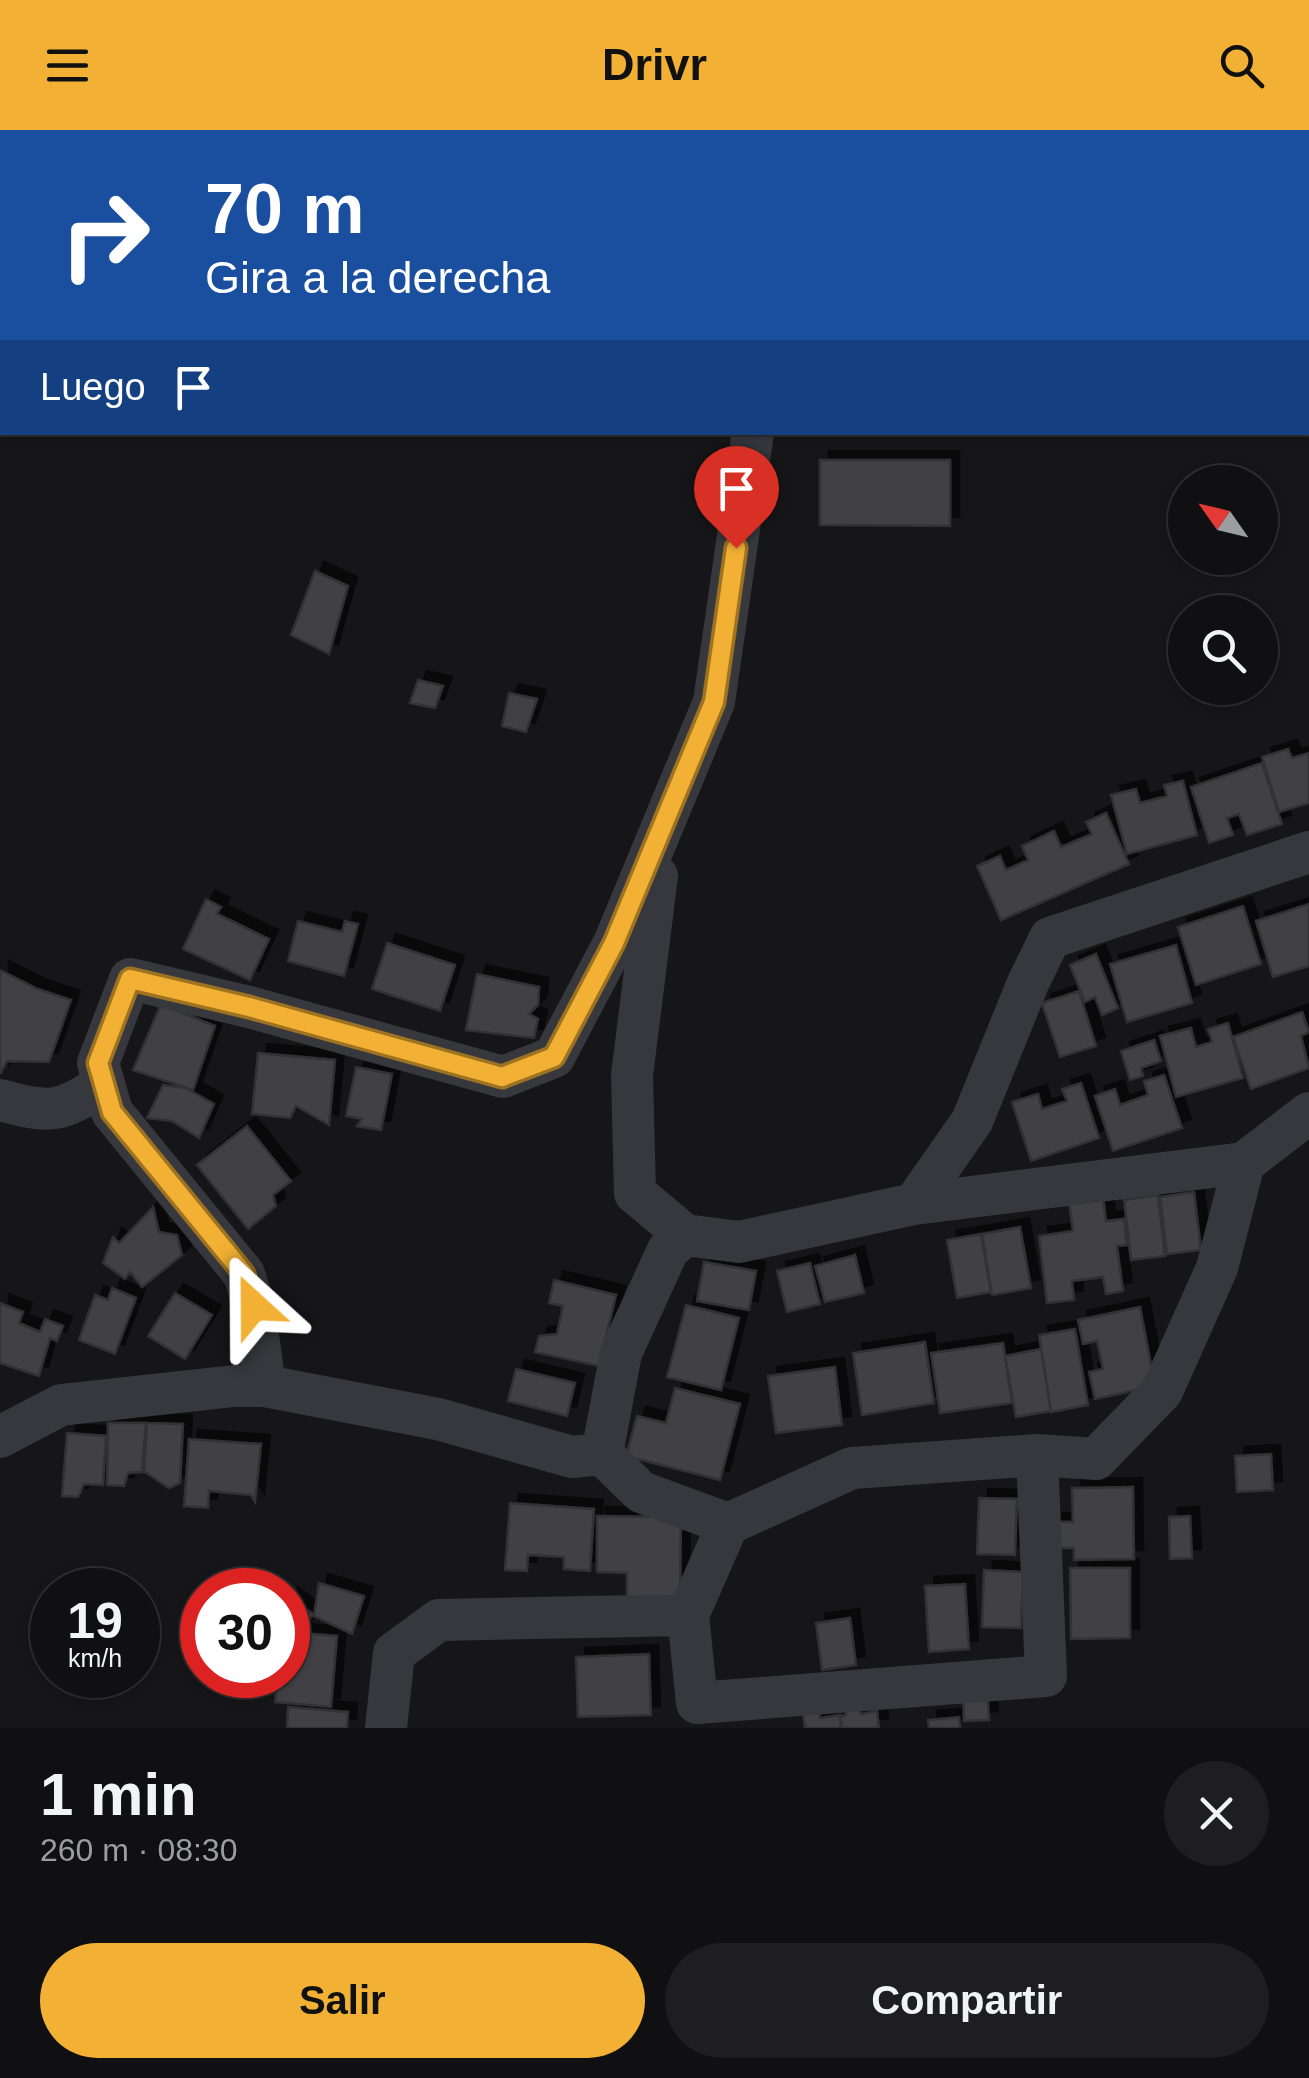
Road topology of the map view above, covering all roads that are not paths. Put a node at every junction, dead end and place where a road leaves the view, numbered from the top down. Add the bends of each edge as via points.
1 (752, 435) edge
2 (663, 824) junction
3 (1309, 852) edge
4 (102, 1085) junction
5 (0, 1100) edge
6 (1309, 1113) edge
7 (1244, 1163) junction
8 (914, 1204) junction
9 (685, 1235) junction
10 (265, 1386) junction
11 (0, 1437) edge
12 (602, 1454) junction
13 (1037, 1456) junction
14 (728, 1524) junction
15 (688, 1615) junction
16 (386, 1728) edge

1 - 2 street via 714,702
2 - 4 street via 614,943 554,1057 502,1077 130,979 98,1063
2 - 9 street via 632,1075 635,1193
3 - 8 street via 1050,938 972,1121
4 - 5 street via 68,1107 37,1110
4 - 10 street via 112,1112 244,1274
6 - 7 street
7 - 8 street
7 - 13 street via 1217,1268 1162,1390 1096,1459
8 - 9 street via 739,1242
9 - 12 street via 668,1250 621,1353
10 - 11 street via 61,1405
10 - 12 street via 438,1420 572,1456
12 - 14 street via 641,1492
13 - 14 street via 852,1468
13 - 15 street via 1046,1676 697,1704
14 - 15 street
15 - 16 street via 439,1620 394,1653

